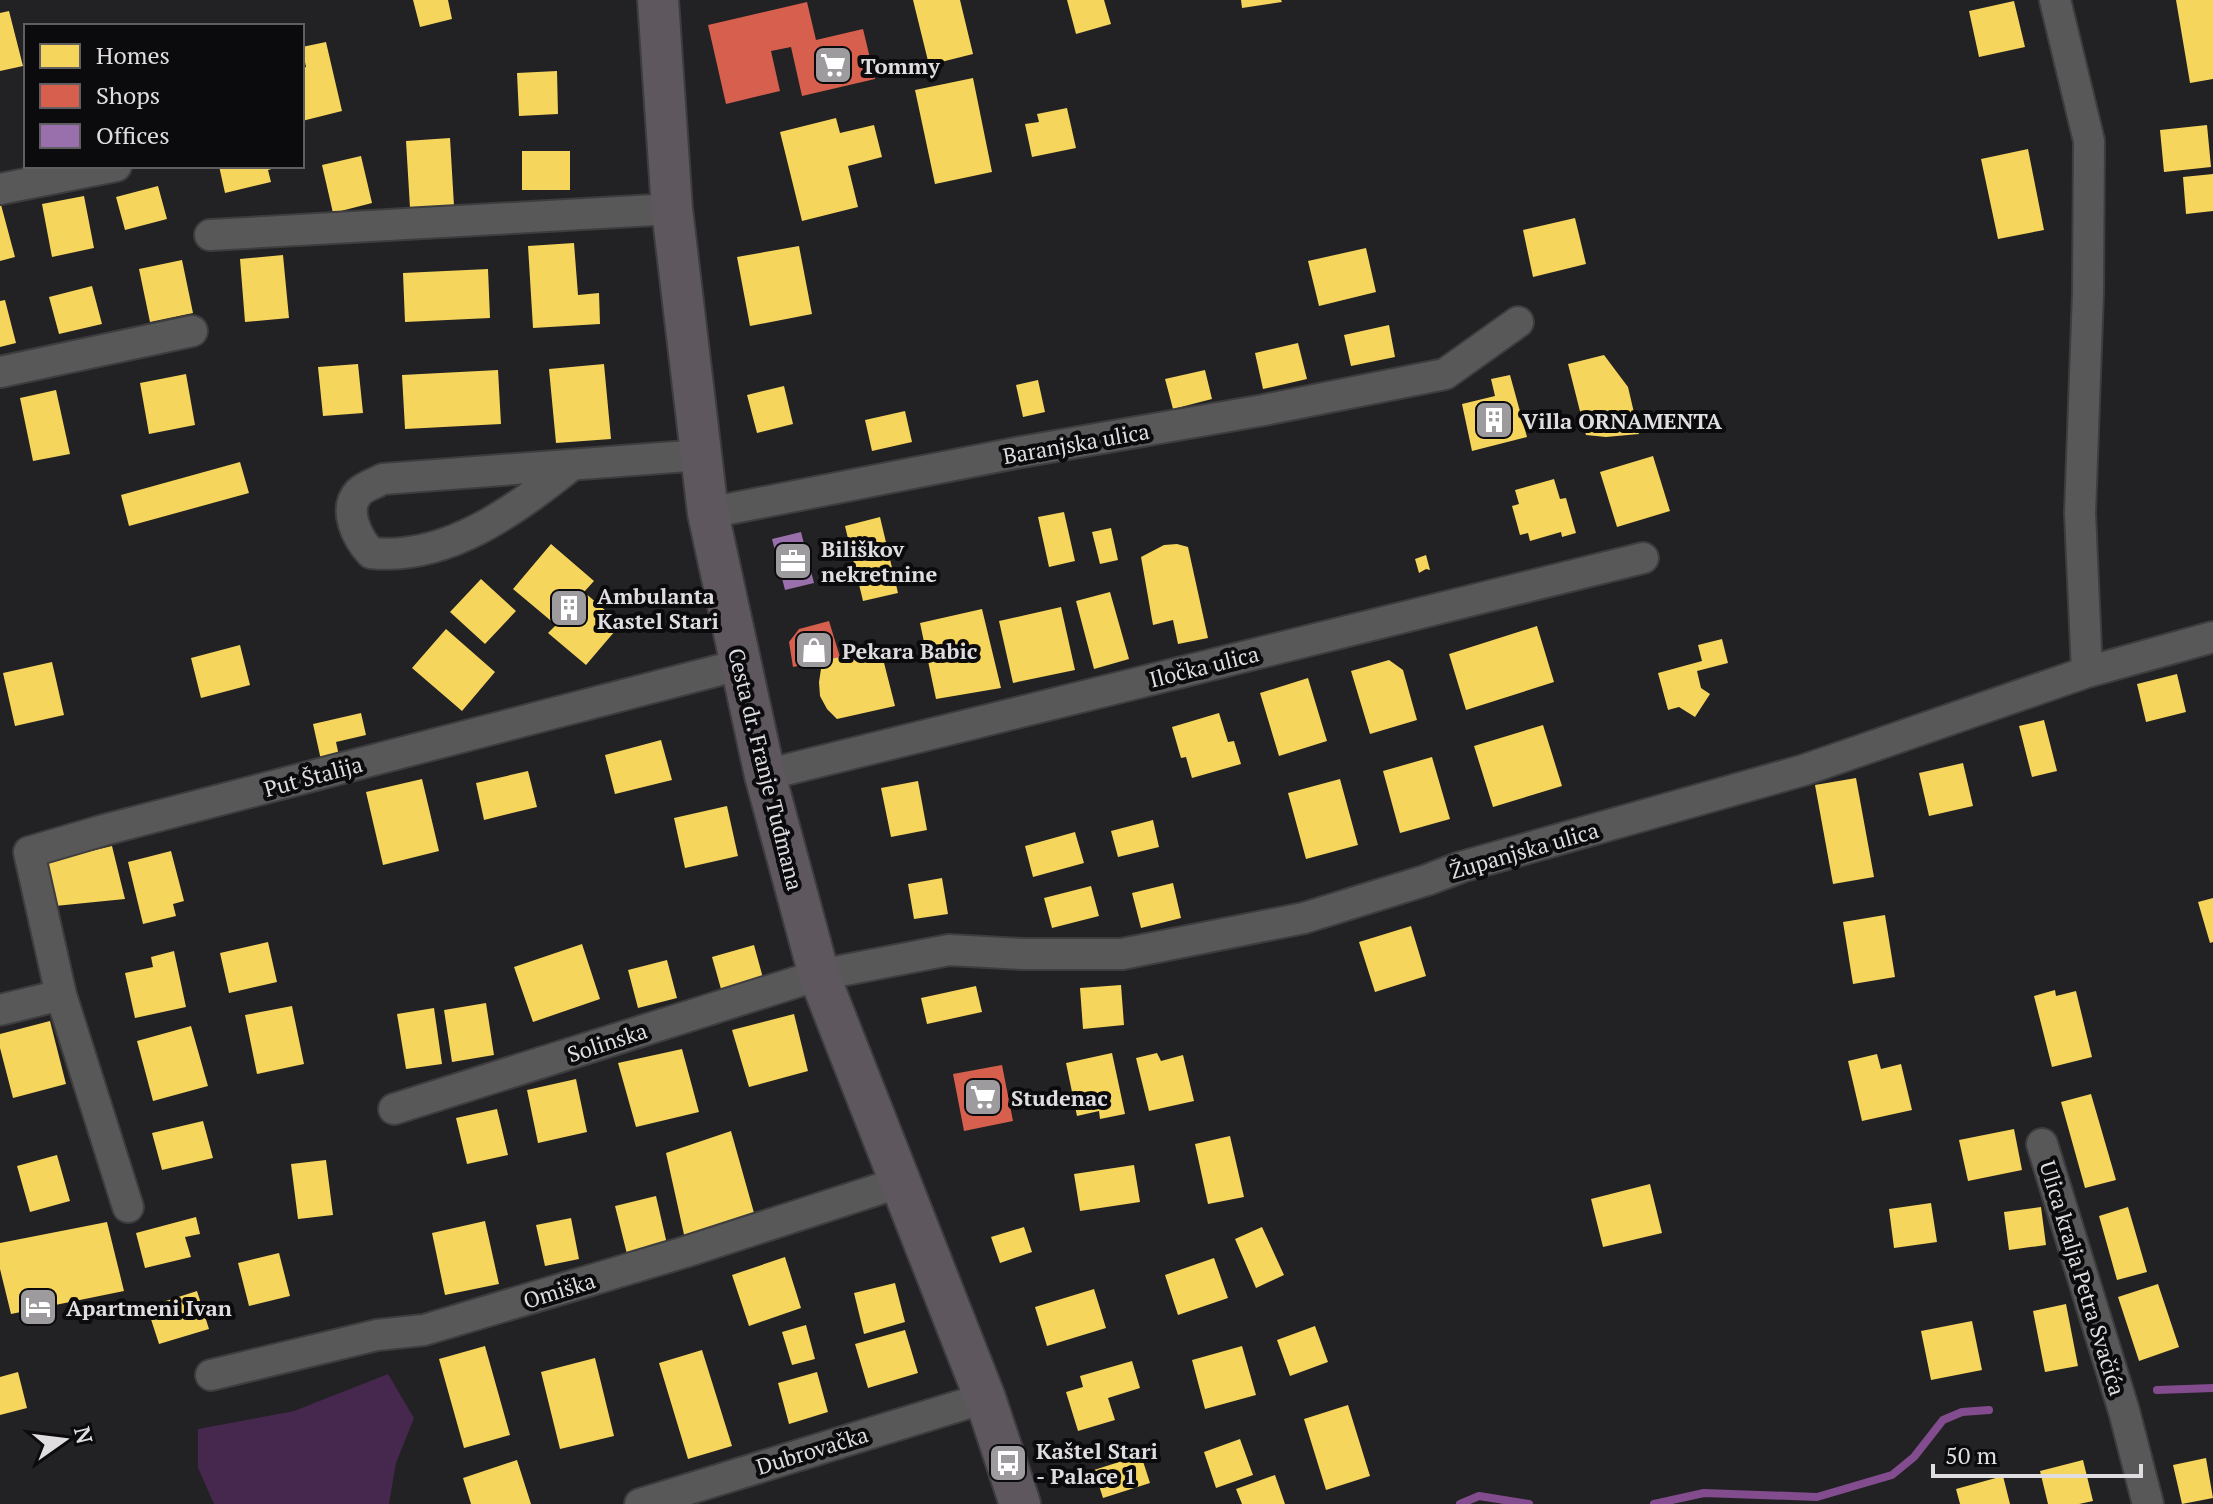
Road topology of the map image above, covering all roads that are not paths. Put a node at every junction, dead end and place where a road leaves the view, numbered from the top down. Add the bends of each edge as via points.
1 (658, 0) edge
2 (2055, 0) edge
3 (106, 168) edge
4 (0, 189) edge
5 (672, 209) junction
6 (210, 235) dead end
7 (1518, 322) dead end
8 (192, 331) dead end
9 (0, 372) edge
10 (701, 455) junction
11 (572, 465) junction
12 (708, 513) junction
13 (1643, 558) dead end
14 (2211, 647) edge
15 (739, 665) junction
16 (2087, 672) junction
17 (765, 775) junction
18 (819, 975) junction
19 (61, 995) junction
20 (0, 1010) edge
21 (394, 1109) dead end
22 (2042, 1144) dead end
23 (901, 1182) junction
24 (128, 1207) dead end
25 (211, 1375) dead end
26 (985, 1398) junction
27 (640, 1504) edge
28 (1020, 1504) edge
29 (2148, 1504) edge

1 - 5 main road, Cesta dr. Franje Tuđmana
2 - 16 street via 2089,141 2080,513
3 - 4 street
5 - 6 street
5 - 10 main road, Cesta dr. Franje Tuđmana
7 - 12 street, Baranjska ulica via 1445,374
8 - 9 street
10 - 11 street
10 - 12 main road, Cesta dr. Franje Tuđmana
11 - 11 street via 383,479 358,493 353,503 358,539 371,553 395,556 451,542 507,513
12 - 15 main road, Cesta dr. Franje Tuđmana
13 - 17 street, Iločka ulica
14 - 16 street, Županjska ulica
15 - 17 main road, Cesta dr. Franje Tuđmana
15 - 19 street, Put Štalija via 29,852
16 - 18 street, Županjska ulica via 1804,770 1461,867 1304,918 1122,954 949,950
17 - 18 main road, Cesta dr. Franje Tuđmana
18 - 21 street, Solinska
18 - 23 main road, Cesta dr. Franje Tuđmana
19 - 20 street
19 - 24 street, Put Štalija
22 - 29 street, Ulica kralja Petra Svačića
23 - 25 street, Omiška via 424,1330 377,1335
23 - 26 main road, Cesta dr. Franje Tuđmana
26 - 27 street, Dubrovačka
26 - 28 main road, Cesta dr. Franje Tuđmana

